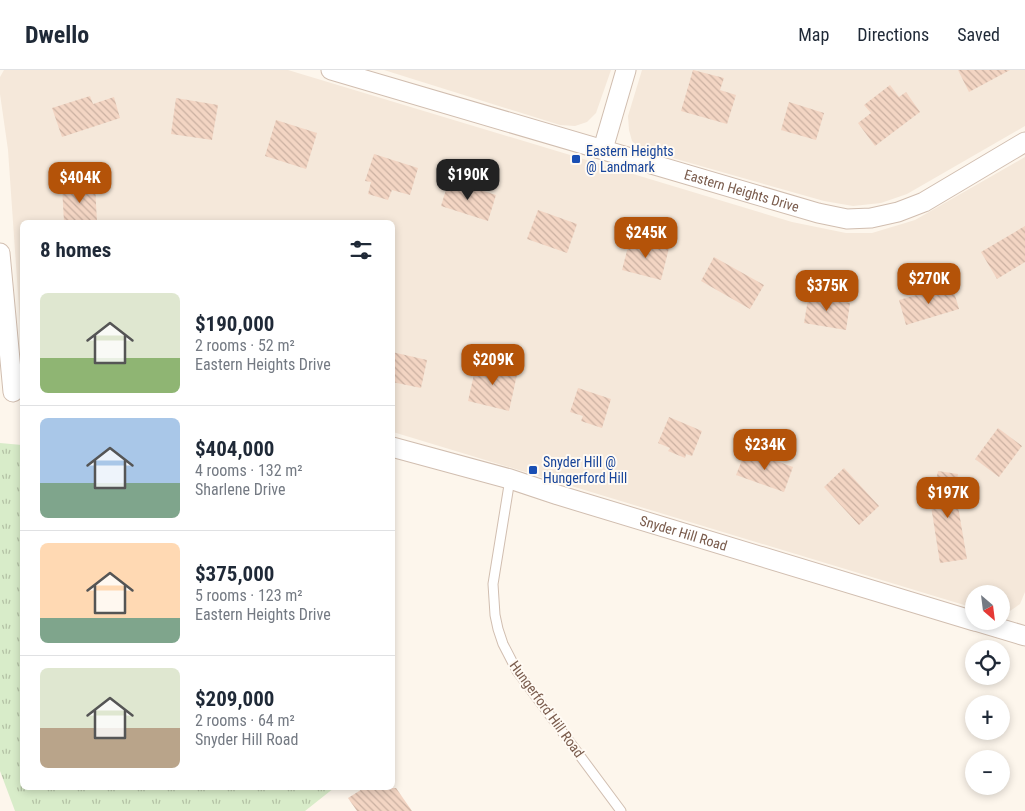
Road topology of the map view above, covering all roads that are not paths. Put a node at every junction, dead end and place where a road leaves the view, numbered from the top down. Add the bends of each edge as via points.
1 (332, 70) edge
2 (626, 70) edge
3 (1025, 142) edge
4 (603, 149) junction
5 (0, 253) edge
6 (12, 392) edge
7 (395, 448) edge
8 (510, 479) junction
9 (965, 618) edge
10 (1005, 630) edge
11 (1025, 636) edge
12 (621, 811) edge

1 - 4 street, Eastern Heights Drive
2 - 4 street
3 - 4 street, Eastern Heights Drive via 924,202 871,218 847,219
5 - 6 street
7 - 8 street, Snyder Hill Road
8 - 9 street, Snyder Hill Road
8 - 12 lane, Hungerford Hill Road via 493,584 498,630 517,671
10 - 11 street, Snyder Hill Road

